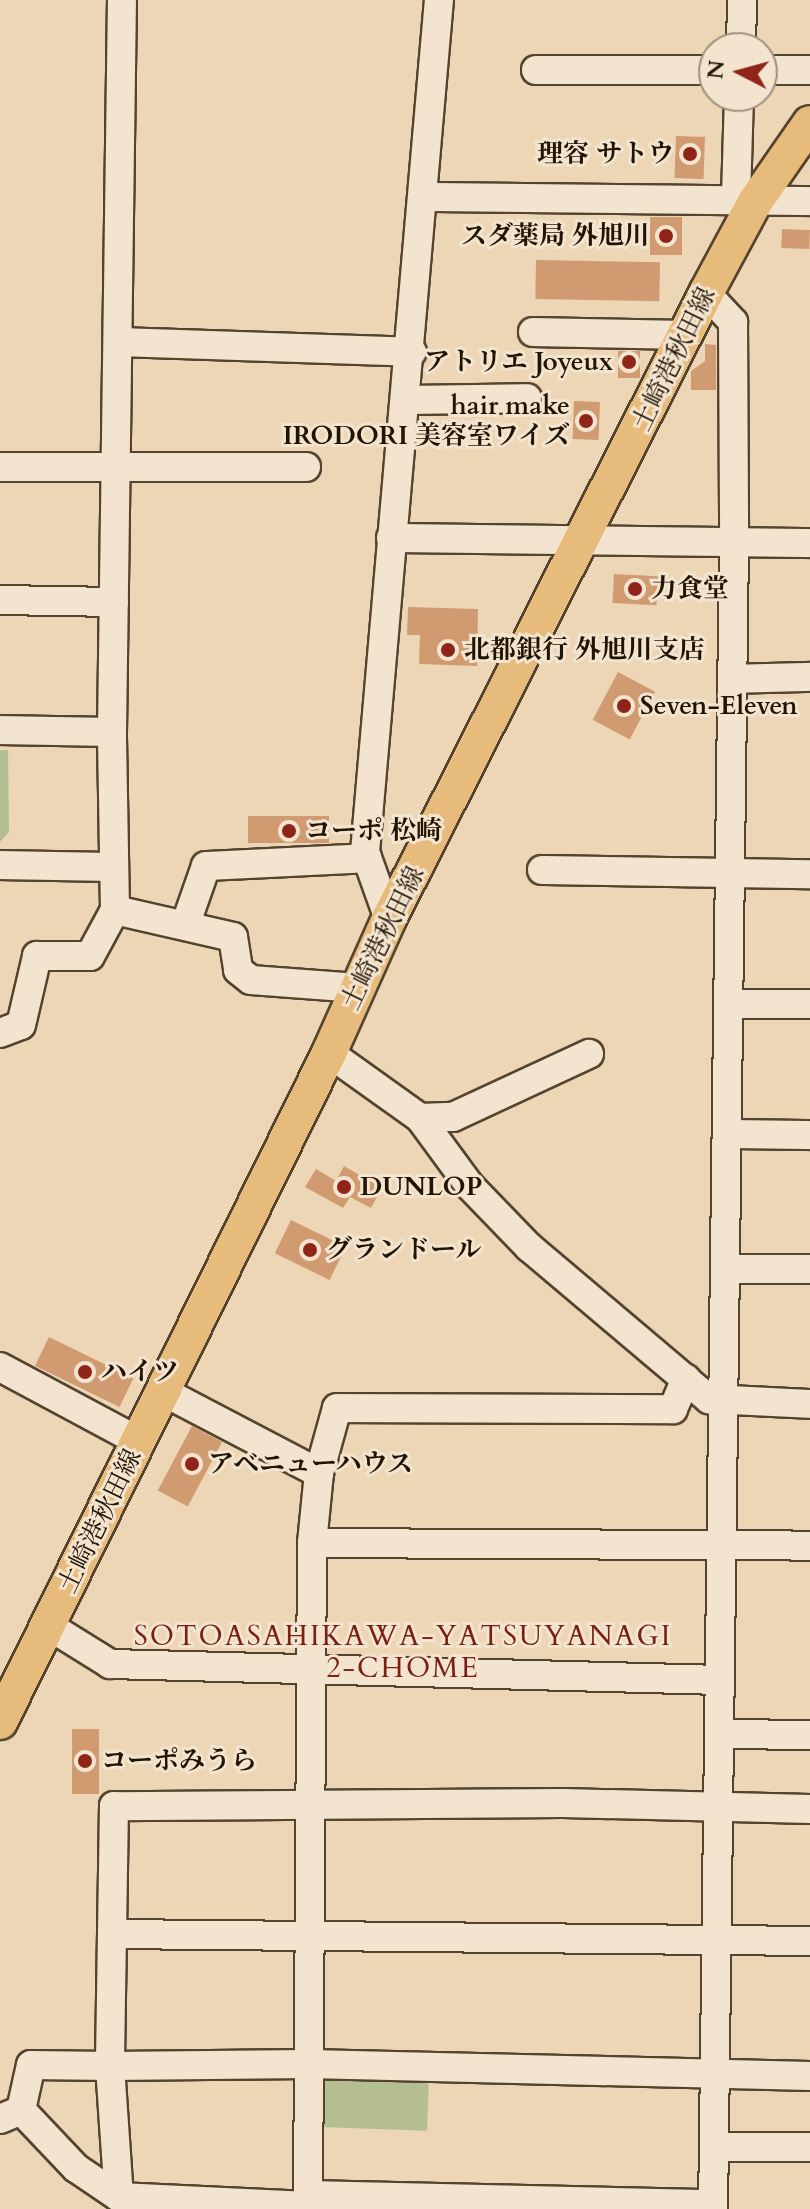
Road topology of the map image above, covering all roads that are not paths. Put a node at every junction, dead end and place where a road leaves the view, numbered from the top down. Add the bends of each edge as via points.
1 (122, 0) edge
2 (439, 0) edge
3 (742, 0) edge
4 (741, 32) edge
5 (536, 70) dead end
6 (698, 70) edge
7 (778, 70) edge
8 (810, 70) edge
9 (740, 112) edge
10 (810, 123) edge
11 (424, 197) junction
12 (746, 199) junction
13 (810, 201) edge
14 (706, 293) junction
15 (533, 332) dead end
16 (685, 335) junction
17 (118, 342) junction
18 (412, 352) junction
19 (527, 398) dead end
20 (406, 400) junction
21 (0, 467) edge
22 (117, 467) junction
23 (306, 467) dead end
24 (391, 538) junction
25 (583, 543) junction
26 (734, 543) junction
27 (810, 543) edge
28 (0, 600) edge
29 (114, 602) junction
30 (810, 677) edge
31 (733, 679) junction
32 (0, 730) edge
33 (112, 732) junction
34 (367, 858) junction
35 (0, 865) edge
36 (112, 867) junction
37 (542, 870) dead end
38 (730, 874) junction
39 (810, 874) edge
40 (115, 910) junction
41 (389, 919) junction
42 (186, 923) junction
43 (358, 988) junction
44 (728, 1004) junction
45 (810, 1004) edge
46 (0, 1033) edge
47 (329, 1053) junction
48 (589, 1054) dead end
49 (420, 1118) junction
50 (727, 1134) junction
51 (810, 1135) edge
52 (725, 1269) junction
53 (810, 1269) edge
54 (0, 1367) edge
55 (686, 1379) junction
56 (164, 1392) junction
57 (723, 1403) junction
58 (810, 1404) edge
59 (138, 1441) junction
60 (319, 1473) junction
61 (312, 1543) junction
62 (721, 1545) junction
63 (810, 1546) edge
64 (49, 1626) junction
65 (311, 1673) junction
66 (720, 1680) junction
67 (0, 1722) edge
68 (719, 1734) junction
69 (810, 1735) edge
70 (311, 1805) junction
71 (718, 1805) junction
72 (810, 1809) edge
73 (112, 1934) junction
74 (310, 1936) junction
75 (716, 1940) junction
76 (810, 1941) edge
77 (309, 2064) junction
78 (110, 2066) junction
79 (810, 2076) edge
80 (715, 2077) junction
81 (10, 2114) edge
82 (714, 2147) junction
83 (810, 2147) edge
84 (119, 2197) junction
85 (308, 2203) edge
86 (159, 2204) edge
87 (713, 2206) edge

1 - 17 street
2 - 11 street
3 - 4 street
5 - 6 street
7 - 8 street
9 - 12 street
10 - 12 main road, 土崎港秋田線
11 - 12 street
11 - 18 street
12 - 13 street
12 - 14 main road, 土崎港秋田線
14 - 16 main road, 土崎港秋田線
14 - 26 street via 733,322
15 - 16 street
16 - 25 main road, 土崎港秋田線
17 - 18 street
17 - 22 street
18 - 20 street
19 - 20 street
20 - 24 street
21 - 22 street
22 - 23 street
22 - 29 street
24 - 25 street
24 - 34 street
25 - 26 street
25 - 41 main road, 土崎港秋田線
26 - 27 street
26 - 31 street
28 - 29 street
29 - 33 street
30 - 31 street
31 - 38 street
32 - 33 street
33 - 36 street
34 - 41 street
34 - 42 street via 206,866
35 - 36 street
36 - 40 street
37 - 38 street
38 - 39 street
38 - 44 street
40 - 42 street
40 - 46 street via 90,956 37,956 21,1025
41 - 43 main road, 土崎港秋田線
42 - 43 street via 233,937 238,970 251,980
43 - 47 main road, 土崎港秋田線
44 - 45 street
44 - 50 street
47 - 49 street
47 - 56 main road, 土崎港秋田線
48 - 49 street via 453,1117
49 - 55 street via 470,1186 529,1247
50 - 51 street
50 - 52 street
52 - 53 street
52 - 57 street
54 - 59 street
55 - 57 street via 709,1399
55 - 60 street via 673,1409 337,1408
56 - 59 main road, 土崎港秋田線
56 - 60 street
57 - 58 street
57 - 62 street
59 - 64 main road, 土崎港秋田線
60 - 61 street
61 - 62 street
61 - 65 street
62 - 63 street
62 - 66 street
64 - 65 street via 110,1664
64 - 67 main road, 土崎港秋田線
65 - 66 street
65 - 70 street
66 - 68 street
68 - 69 street
68 - 71 street
70 - 71 street
70 - 73 street via 114,1806
70 - 74 street
71 - 72 street
71 - 75 street
73 - 74 street
73 - 78 street
74 - 75 street
74 - 77 street
75 - 76 street
75 - 80 street
77 - 78 street
77 - 80 street
77 - 85 street
78 - 81 street via 31,2065
78 - 84 street
79 - 80 street
80 - 82 street
81 - 84 street
82 - 83 street
82 - 87 street
84 - 86 street
85 - 86 street
85 - 87 street

